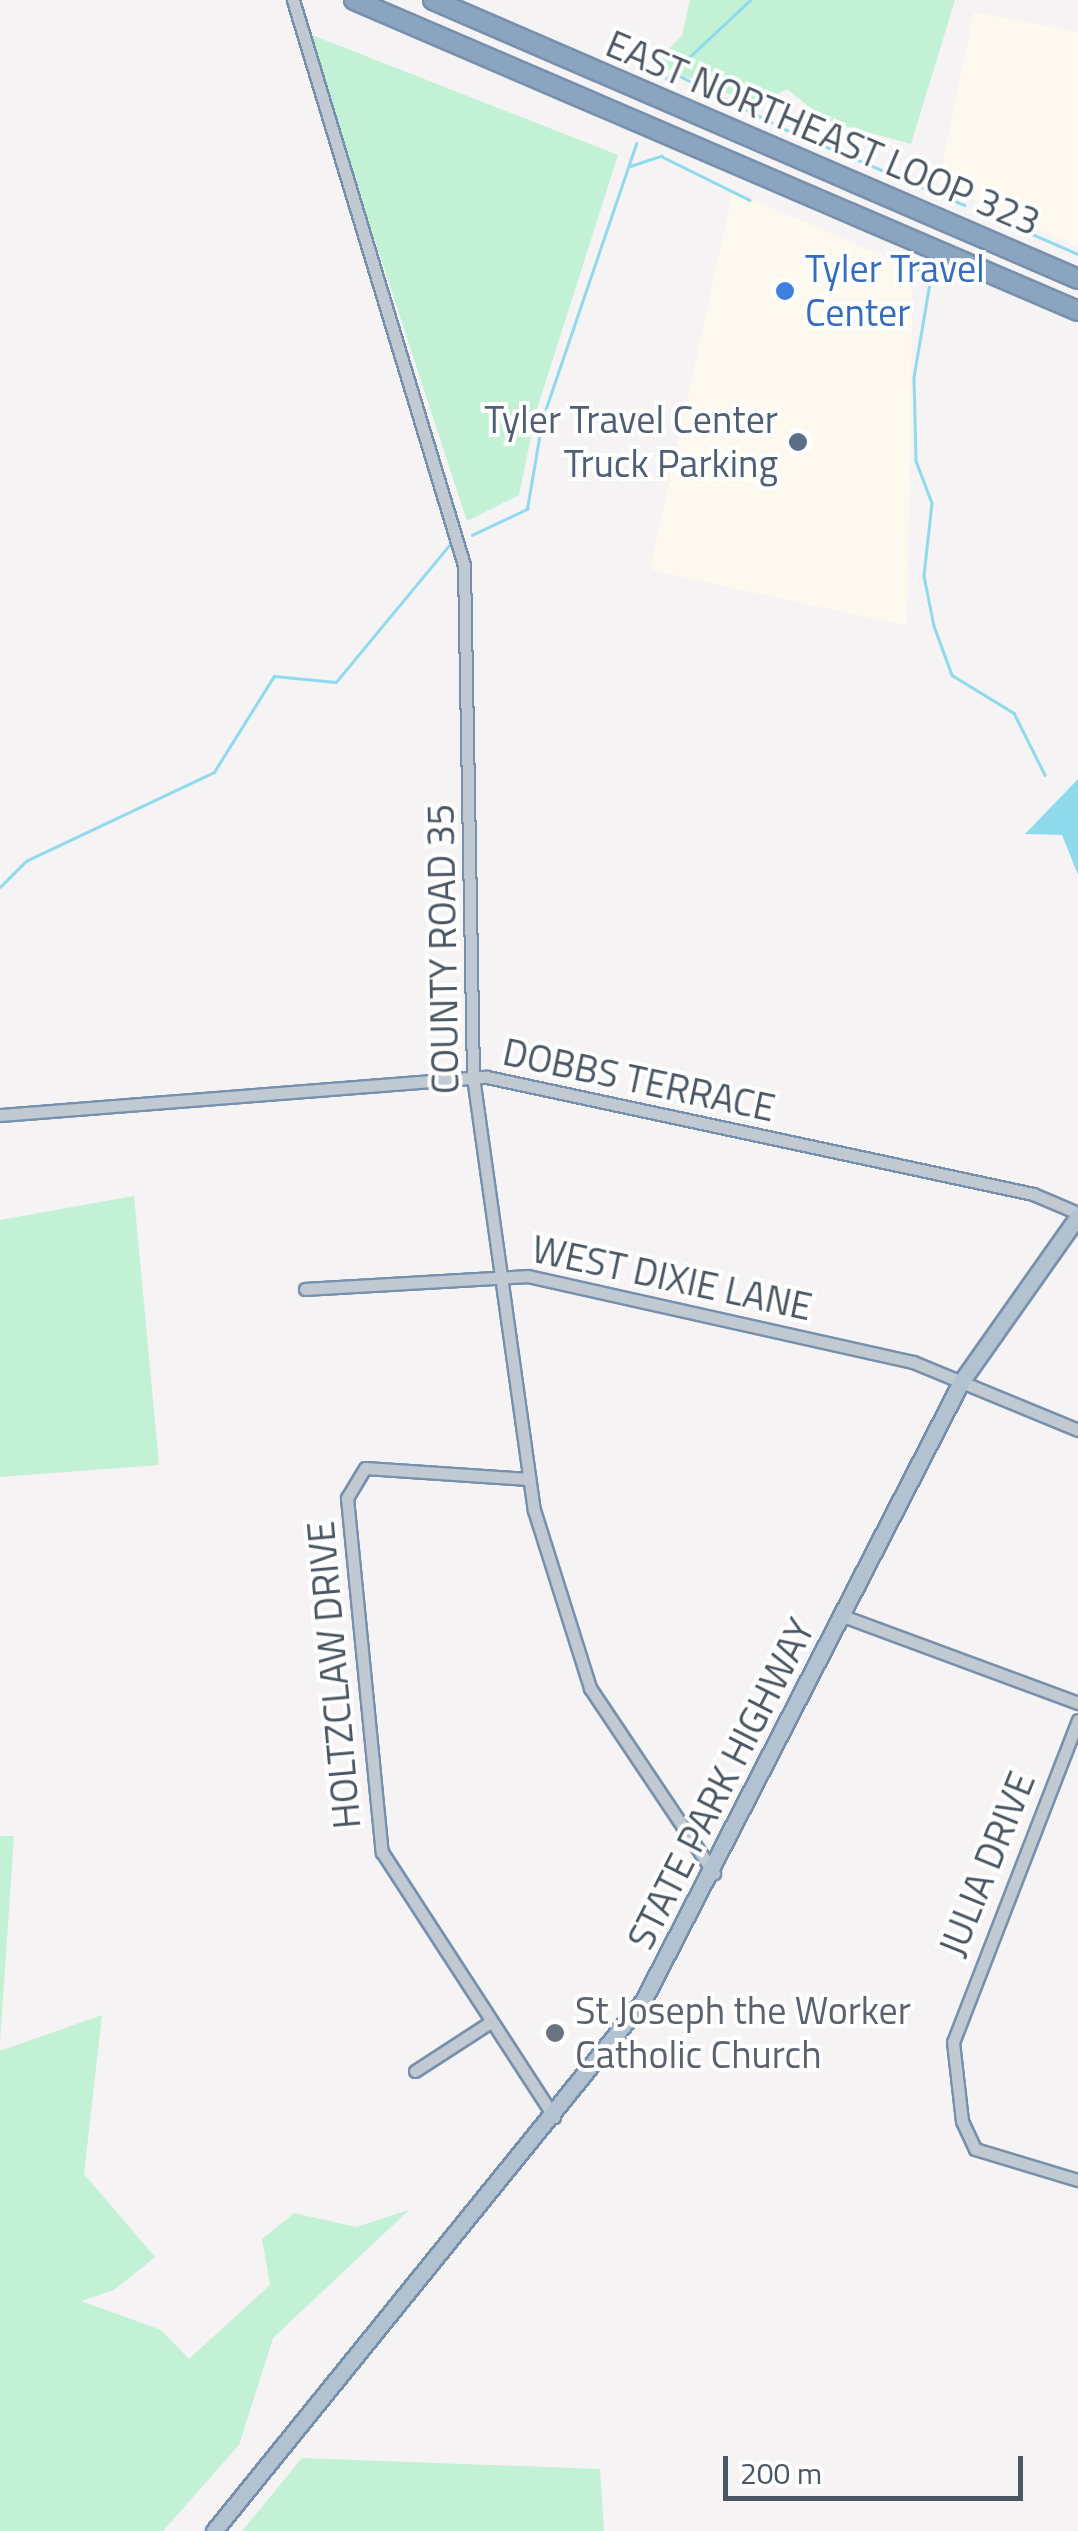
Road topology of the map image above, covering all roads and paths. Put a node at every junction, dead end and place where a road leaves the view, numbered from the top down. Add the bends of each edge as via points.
1 (293, 0) edge
2 (354, 0) edge
3 (433, 0) edge
4 (894, 200) junction
5 (882, 228) junction
6 (1078, 279) edge
7 (1078, 312) edge
8 (473, 1077) junction
9 (0, 1115) edge
10 (1078, 1215) edge
11 (496, 1276) junction
12 (305, 1289) dead end
13 (961, 1382) junction
14 (1078, 1430) edge
15 (528, 1479) junction
16 (843, 1616) junction
17 (1078, 1703) edge
18 (1078, 1720) edge
19 (714, 1872) junction
20 (490, 2023) junction
21 (415, 2071) dead end
22 (554, 2117) junction
23 (1077, 2176) edge
24 (214, 2531) edge

1 - 8 street, COUNTY ROAD 35 via 464,565
2 - 5 highway, EAST NORTHEAST LOOP 323
3 - 4 highway, EAST NORTHEAST LOOP 323
4 - 5 highway
4 - 6 highway, EAST NORTHEAST LOOP 323
5 - 7 highway, EAST NORTHEAST LOOP 323
8 - 9 street, DOBBS TERRACE
8 - 10 street, DOBBS TERRACE via 1033,1194
8 - 11 street, COUNTY ROAD 35
10 - 13 main road, STATE PARK HIGHWAY
11 - 12 street, WEST DIXIE LANE
11 - 13 street, WEST DIXIE LANE via 800,1334
11 - 15 street, COUNTY ROAD 35
13 - 14 street, WEST DIXIE LANE
13 - 16 main road, STATE PARK HIGHWAY
15 - 19 street, COUNTY ROAD 35 via 581,1668
15 - 20 street, HOLTZCLAW DRIVE via 365,1468 347,1498 382,1852
16 - 17 street
16 - 19 main road, STATE PARK HIGHWAY
18 - 23 street, JULIA DRIVE via 957,2022 962,2120 975,2149
19 - 22 main road, STATE PARK HIGHWAY via 643,2001
20 - 21 street
20 - 22 street, HOLTZCLAW DRIVE
22 - 24 main road, STATE PARK HIGHWAY

